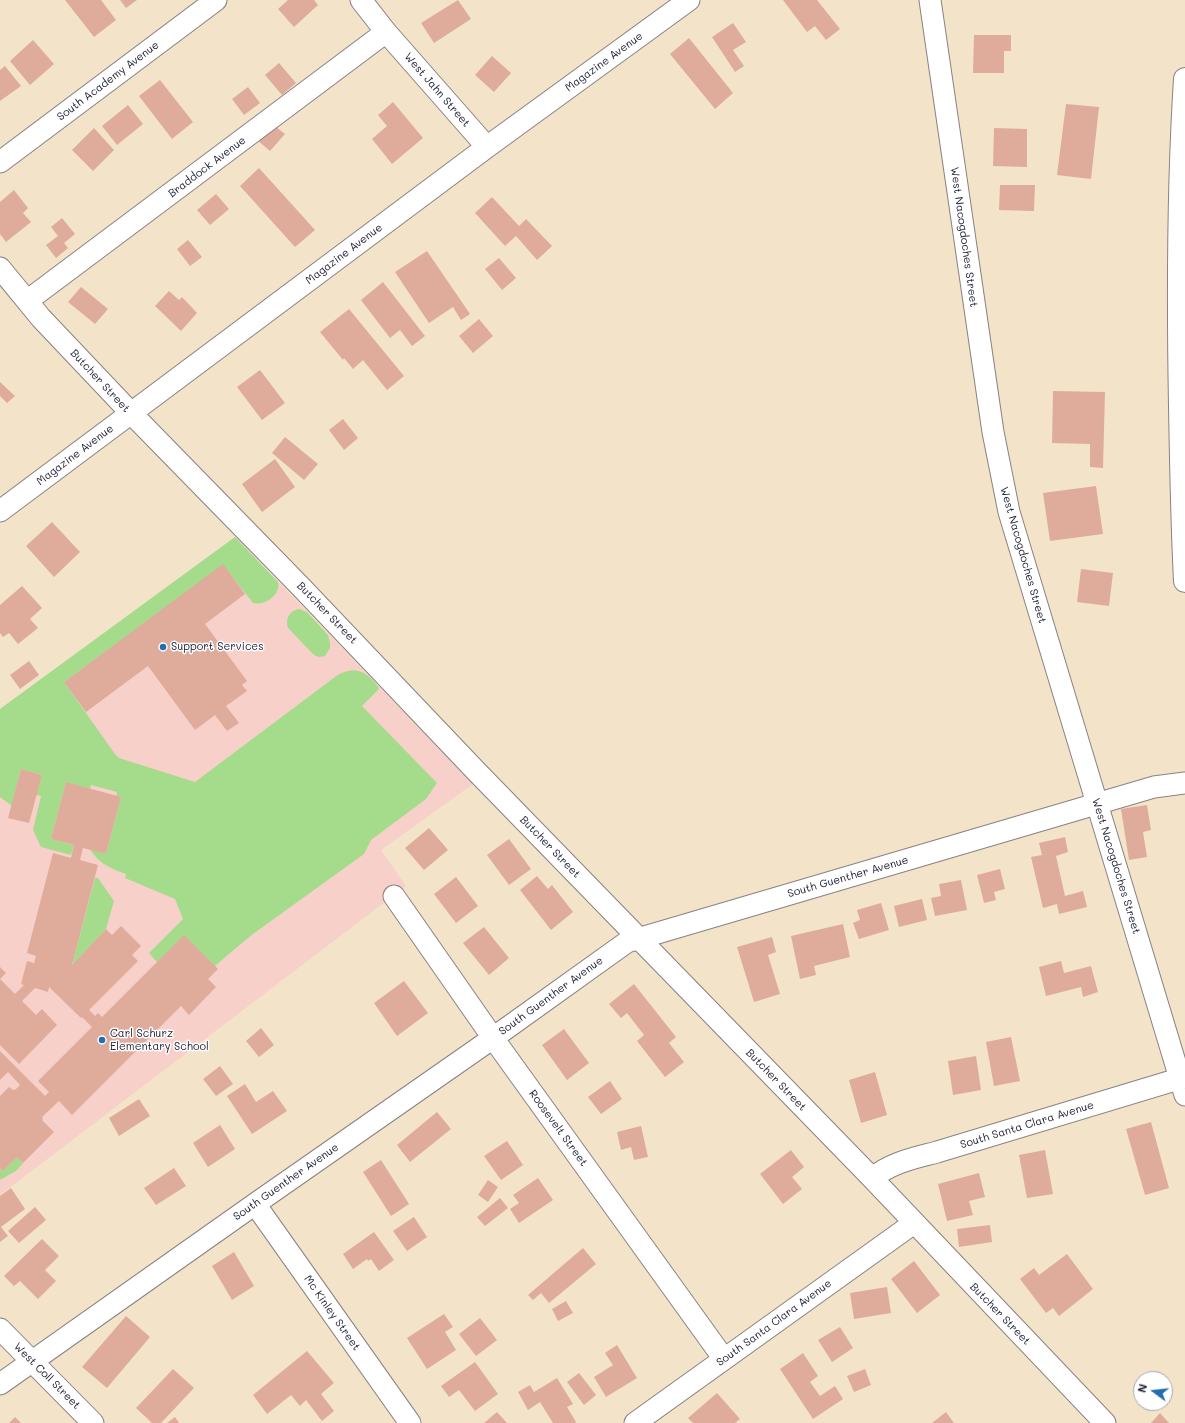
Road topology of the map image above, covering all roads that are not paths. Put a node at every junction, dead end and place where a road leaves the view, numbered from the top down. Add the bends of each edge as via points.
1 (216, 0) edge
2 (361, 0) edge
3 (690, 0) edge
4 (930, 0) edge
5 (386, 32) junction
6 (1185, 79) edge
7 (487, 147) junction
8 (0, 162) edge
9 (0, 268) edge
10 (27, 301) junction
11 (131, 413) junction
12 (1183, 455) edge
13 (0, 511) edge
14 (1185, 581) edge
15 (1185, 783) edge
16 (1097, 804) junction
17 (394, 896) dead end
18 (638, 938) junction
19 (493, 1038) junction
20 (1183, 1083) edge
21 (872, 1178) junction
22 (254, 1204) junction
23 (914, 1223) junction
24 (0, 1330) edge
25 (724, 1359) junction
26 (33, 1362) junction
27 (0, 1384) edge
28 (94, 1423) edge
29 (410, 1423) edge
30 (635, 1423) edge
31 (1105, 1423) edge

1 - 8 street, South Academy Avenue
2 - 5 street, West Jahn Street
3 - 7 street, Magazine Avenue
4 - 16 street, West Nacogdoches Street via 990,418 1001,477 1019,548
5 - 7 street, West Jahn Street
5 - 10 street, Braddock Avenue
6 - 12 main road via 1179,247 1179,352
7 - 11 street, Magazine Avenue
9 - 10 street, Butcher Street
10 - 11 street, Butcher Street
11 - 13 street, Magazine Avenue
11 - 18 street, Butcher Street
12 - 14 main road
15 - 16 street, South Guenther Avenue via 1159,786
16 - 18 street, South Guenther Avenue
16 - 20 street, West Nacogdoches Street
17 - 19 street, Roosevelt Street
18 - 19 street, South Guenther Avenue via 618,948
18 - 21 street, Butcher Street
19 - 22 street, South Guenther Avenue
19 - 25 street, Roosevelt Street
20 - 21 street, South Santa Clara Avenue via 898,1163
21 - 23 street, Butcher Street
22 - 26 street, South Guenther Avenue
22 - 29 street, Mc Kinley Street
23 - 25 street, South Santa Clara Avenue
23 - 31 street, Butcher Street
24 - 26 street, West Coll Street
25 - 30 street, South Santa Clara Avenue
26 - 27 street, South Guenther Avenue
26 - 28 street, West Coll Street

